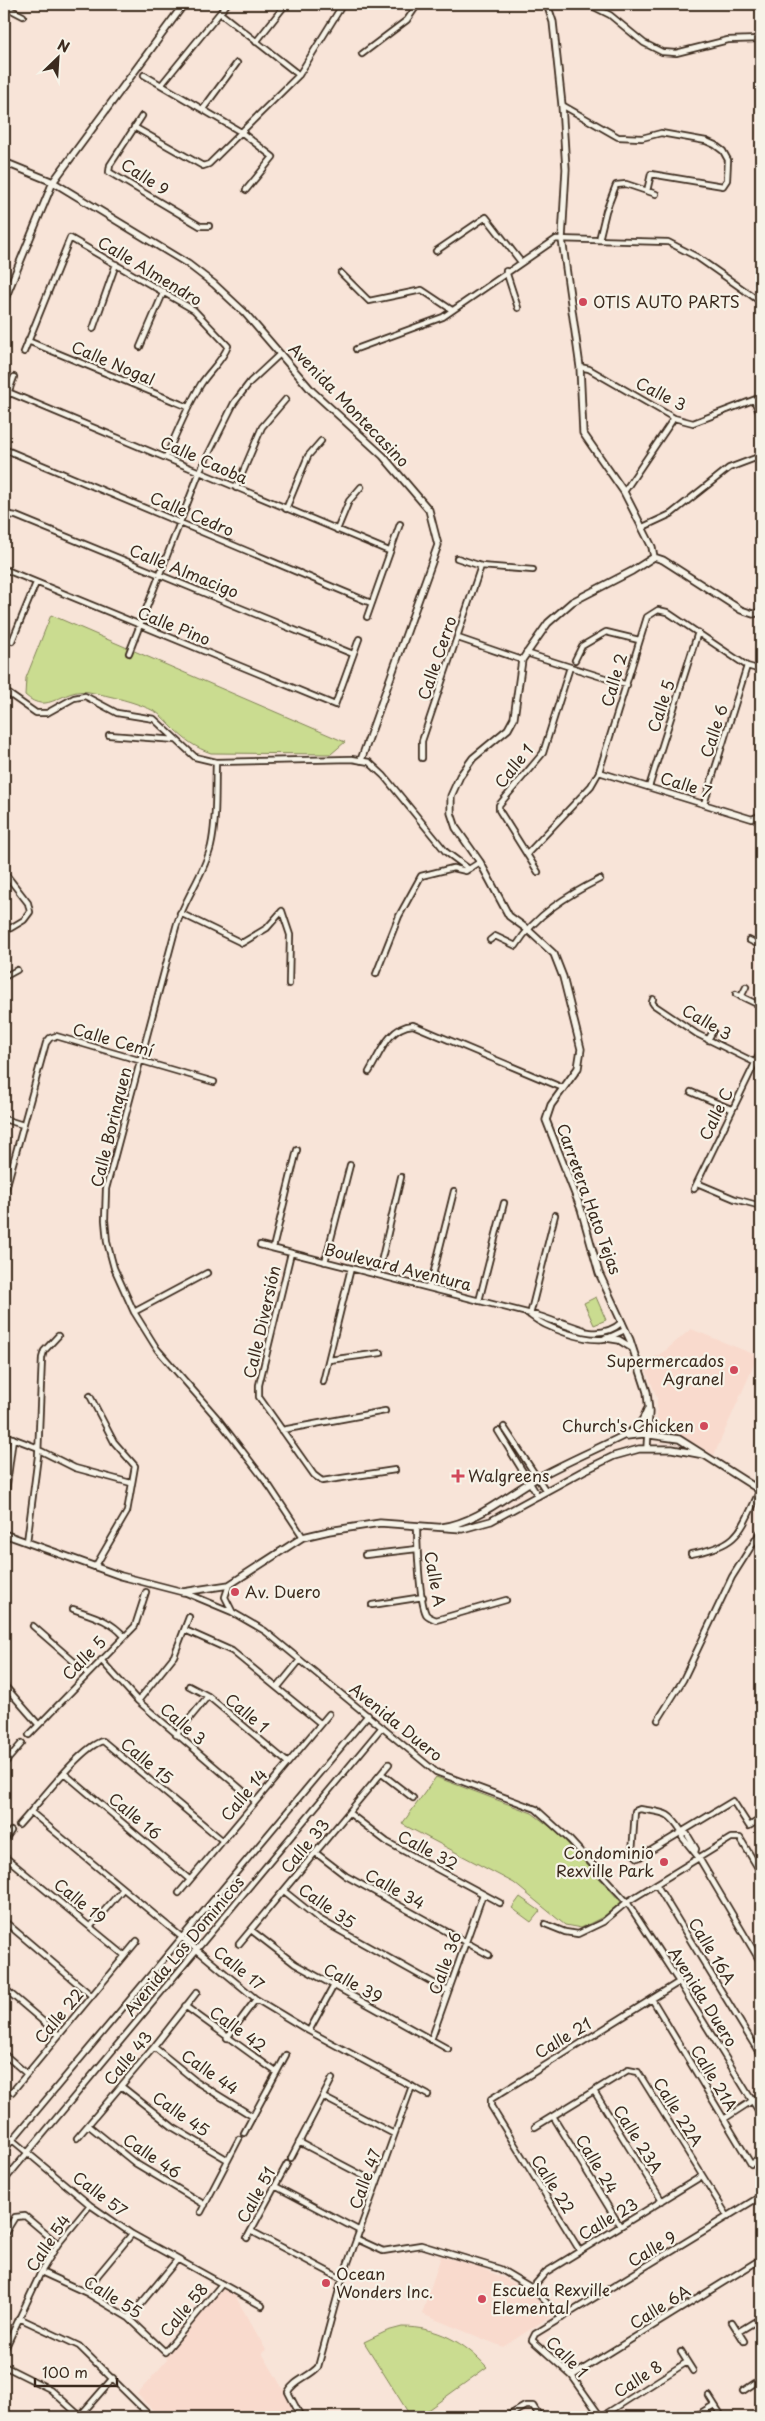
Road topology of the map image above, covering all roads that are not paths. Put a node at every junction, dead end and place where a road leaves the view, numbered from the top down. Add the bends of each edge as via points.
1 (184, 4) edge
2 (227, 4) edge
3 (286, 4) edge
4 (343, 4) edge
5 (418, 4) edge
6 (547, 4) edge
7 (588, 4) edge
8 (4, 6) edge
9 (220, 12) junction
10 (23, 16) dead end
11 (761, 39) edge
12 (256, 42) junction
13 (362, 54) dead end
14 (237, 63) dead end
15 (144, 75) dead end
16 (299, 75) junction
17 (162, 84) junction
18 (562, 105) junction
19 (203, 109) junction
20 (142, 116) dead end
21 (134, 127) junction
22 (241, 132) junction
23 (4, 162) edge
24 (53, 182) junction
25 (246, 190) dead end
26 (647, 191) junction
27 (656, 194) dead end
28 (209, 226) dead end
29 (562, 239) junction
30 (599, 240) junction
31 (436, 251) dead end
32 (521, 262) junction
33 (116, 264) junction
34 (506, 272) junction
35 (341, 273) dead end
36 (164, 291) junction
37 (4, 301) edge
38 (761, 302) edge
39 (518, 308) dead end
40 (452, 310) junction
41 (93, 329) dead end
42 (28, 341) junction
43 (140, 347) dead end
44 (356, 349) dead end
45 (24, 352) dead end
46 (280, 354) junction
47 (580, 367) junction
48 (14, 377) dead end
49 (8, 392) junction
50 (761, 397) edge
51 (286, 399) dead end
52 (754, 400) junction
53 (4, 404) edge
54 (188, 407) junction
55 (761, 417) edge
56 (674, 418) junction
57 (321, 441) dead end
58 (4, 449) edge
59 (761, 456) edge
60 (166, 457) junction
61 (200, 472) junction
62 (361, 487) dead end
63 (236, 488) junction
64 (624, 492) junction
65 (286, 509) junction
66 (4, 514) edge
67 (181, 522) junction
68 (400, 524) dead end
69 (643, 527) junction
70 (336, 530) junction
71 (389, 552) junction
72 (457, 558) dead end
73 (654, 558) junction
74 (481, 566) junction
75 (4, 569) edge
76 (533, 570) dead end
77 (160, 575) junction
78 (36, 583) junction
79 (371, 603) junction
80 (761, 612) edge
81 (367, 616) dead end
82 (140, 626) junction
83 (698, 632) junction
84 (458, 638) junction
85 (359, 639) dead end
86 (639, 640) junction
87 (12, 641) dead end
88 (129, 653) dead end
89 (526, 653) junction
90 (353, 654) junction
91 (522, 660) junction
92 (575, 660) dead end
93 (747, 666) junction
94 (570, 667) junction
95 (761, 670) edge
96 (628, 685) junction
97 (4, 693) edge
98 (109, 735) dead end
99 (176, 740) junction
100 (422, 758) dead end
101 (361, 760) junction
102 (216, 762) junction
103 (599, 772) junction
104 (649, 787) junction
105 (704, 804) junction
106 (761, 809) edge
107 (527, 854) junction
108 (480, 862) junction
109 (469, 868) junction
110 (4, 872) edge
111 (538, 872) dead end
112 (600, 879) dead end
113 (180, 913) junction
114 (527, 929) junction
115 (4, 932) edge
116 (490, 940) dead end
117 (749, 940) dead end
118 (761, 946) edge
119 (17, 970) dead end
120 (376, 974) dead end
121 (4, 977) edge
122 (289, 984) dead end
123 (746, 988) dead end
124 (736, 994) dead end
125 (741, 997) junction
126 (653, 998) dead end
127 (761, 1006) edge
128 (713, 1031) dead end
129 (708, 1040) junction
130 (761, 1050) edge
131 (141, 1061) junction
132 (756, 1062) junction
133 (368, 1072) dead end
134 (214, 1082) dead end
135 (563, 1088) junction
136 (691, 1092) dead end
137 (732, 1109) junction
138 (4, 1119) edge
139 (24, 1125) junction
140 (297, 1150) dead end
141 (350, 1165) dead end
142 (401, 1178) dead end
143 (697, 1183) junction
144 (694, 1189) dead end
145 (454, 1191) dead end
146 (4, 1196) edge
147 (504, 1203) dead end
148 (761, 1206) edge
149 (554, 1215) dead end
150 (260, 1244) dead end
151 (273, 1248) junction
152 (291, 1253) junction
153 (325, 1262) junction
154 (351, 1268) junction
155 (207, 1273) dead end
156 (378, 1275) junction
157 (430, 1287) junction
158 (479, 1301) junction
159 (134, 1312) junction
160 (530, 1315) junction
161 (622, 1322) junction
162 (625, 1330) junction
163 (587, 1331) junction
164 (58, 1336) dead end
165 (586, 1337) junction
166 (606, 1338) junction
167 (632, 1348) junction
168 (381, 1352) dead end
169 (329, 1360) junction
170 (323, 1382) dead end
171 (90, 1396) dead end
172 (648, 1405) junction
173 (384, 1411) dead end
174 (504, 1426) dead end
175 (282, 1430) junction
176 (498, 1431) dead end
177 (648, 1434) junction
178 (4, 1435) edge
179 (622, 1437) junction
180 (13, 1438) junction
181 (36, 1447) dead end
182 (647, 1448) junction
183 (41, 1451) dead end
184 (704, 1455) junction
185 (395, 1470) dead end
186 (538, 1477) junction
187 (530, 1482) junction
188 (131, 1483) junction
189 (761, 1490) edge
190 (546, 1491) junction
191 (538, 1496) junction
192 (4, 1508) edge
193 (417, 1526) junction
194 (436, 1527) junction
195 (761, 1531) edge
196 (4, 1534) edge
197 (303, 1537) junction
198 (27, 1542) junction
199 (416, 1548) junction
200 (691, 1554) dead end
201 (365, 1555) dead end
202 (95, 1568) junction
203 (229, 1585) junction
204 (146, 1592) dead end
205 (183, 1592) junction
206 (423, 1597) junction
207 (143, 1600) junction
208 (506, 1600) dead end
209 (151, 1602) dead end
210 (372, 1605) dead end
211 (73, 1609) dead end
212 (232, 1612) junction
213 (189, 1617) dead end
214 (33, 1626) dead end
215 (185, 1630) junction
216 (124, 1636) junction
217 (100, 1660) junction
218 (300, 1660) junction
219 (87, 1673) junction
220 (4, 1684) edge
221 (189, 1686) dead end
222 (278, 1687) junction
223 (208, 1696) junction
224 (138, 1701) junction
225 (329, 1714) dead end
226 (368, 1715) junction
227 (658, 1720) dead end
228 (320, 1723) junction
229 (38, 1724) junction
230 (382, 1727) junction
231 (29, 1735) dead end
232 (176, 1735) junction
233 (22, 1743) dead end
234 (4, 1762) edge
235 (287, 1762) junction
236 (389, 1764) dead end
237 (64, 1773) junction
238 (382, 1774) junction
239 (413, 1798) dead end
240 (255, 1801) junction
241 (31, 1812) junction
242 (349, 1813) junction
243 (761, 1819) edge
244 (19, 1825) dead end
245 (11, 1831) dead end
246 (683, 1832) junction
247 (4, 1840) edge
248 (222, 1840) junction
249 (316, 1852) junction
250 (4, 1856) edge
251 (699, 1858) junction
252 (761, 1873) edge
253 (190, 1879) junction
254 (656, 1884) junction
255 (123, 1889) junction
256 (284, 1891) junction
257 (179, 1893) dead end
258 (483, 1894) junction
259 (627, 1902) junction
260 (500, 1903) dead end
261 (4, 1921) edge
262 (545, 1924) dead end
263 (91, 1926) junction
264 (251, 1930) junction
265 (183, 1938) junction
266 (137, 1941) dead end
267 (466, 1943) junction
268 (239, 1944) dead end
269 (197, 1950) junction
270 (124, 1955) junction
271 (489, 1955) dead end
272 (761, 1963) edge
273 (680, 1982) junction
274 (333, 1987) junction
275 (4, 1988) edge
276 (448, 1991) junction
277 (197, 1992) dead end
278 (92, 1996) junction
279 (256, 1999) junction
280 (652, 1999) junction
281 (185, 2006) junction
282 (309, 2032) junction
283 (59, 2035) junction
284 (228, 2038) junction
285 (431, 2040) junction
286 (154, 2047) junction
287 (448, 2050) dead end
288 (4, 2054) edge
289 (286, 2055) dead end
290 (761, 2056) edge
291 (276, 2072) junction
292 (27, 2074) junction
293 (332, 2079) dead end
294 (121, 2086) junction
295 (412, 2086) junction
296 (594, 2091) junction
297 (12, 2092) dead end
298 (428, 2094) dead end
299 (761, 2095) edge
300 (323, 2097) junction
301 (752, 2100) junction
302 (761, 2115) edge
303 (252, 2116) junction
304 (553, 2116) junction
305 (724, 2118) junction
306 (88, 2125) junction
307 (535, 2127) dead end
308 (506, 2130) joint
309 (4, 2133) edge
310 (244, 2133) dead end
311 (394, 2134) junction
312 (77, 2138) dead end
313 (239, 2139) dead end
314 (12, 2140) junction
315 (299, 2142) junction
316 (4, 2150) edge
317 (26, 2152) junction
318 (290, 2158) dead end
319 (228, 2160) junction
320 (758, 2160) dead end
321 (287, 2164) dead end
322 (702, 2176) junction
323 (4, 2181) edge
324 (377, 2183) junction
325 (275, 2186) junction
326 (761, 2196) edge
327 (662, 2201) junction
328 (90, 2205) junction
329 (205, 2205) junction
330 (201, 2212) dead end
331 (728, 2217) junction
332 (620, 2226) junction
333 (251, 2231) junction
334 (360, 2231) junction
335 (132, 2234) junction
336 (4, 2235) edge
337 (247, 2238) dead end
338 (357, 2239) junction
339 (58, 2244) junction
340 (580, 2251) junction
341 (761, 2259) edge
342 (177, 2260) junction
343 (41, 2272) junction
344 (342, 2279) junction
345 (222, 2284) junction
346 (532, 2288) junction
347 (87, 2293) junction
348 (262, 2306) dead end
349 (19, 2318) junction
350 (128, 2318) junction
351 (562, 2318) junction
352 (761, 2318) edge
353 (732, 2322) dead end
354 (738, 2332) junction
355 (532, 2340) joint
356 (744, 2341) dead end
357 (4, 2351) edge
358 (166, 2352) joint
359 (681, 2352) dead end
360 (687, 2362) junction
361 (4, 2366) edge
362 (693, 2372) dead end
363 (572, 2376) junction
364 (113, 2378) junction
365 (761, 2379) edge
366 (742, 2391) dead end
367 (709, 2396) dead end
368 (714, 2405) junction
369 (721, 2415) dead end
370 (148, 2416) edge
371 (79, 2417) edge
372 (301, 2417) edge
373 (506, 2417) edge
374 (540, 2417) edge
375 (601, 2417) edge
376 (694, 2417) edge

1 - 24 street
2 - 9 street
3 - 12 street
4 - 16 street
5 - 13 street via 407,20
6 - 18 street via 553,22
7 - 11 street via 610,15 644,43 662,52 676,53 728,40
8 - 10 street
9 - 12 street
9 - 17 street
12 - 16 street
14 - 19 street
15 - 17 street
16 - 22 street
17 - 19 street
18 - 26 street via 618,137 642,138 661,133 706,141 723,151 728,160 724,186 652,174
18 - 29 street via 566,168
19 - 22 street
20 - 21 street
21 - 22 street via 203,166
21 - 28 street, Calle 9 via 110,165 109,172 200,226
22 - 25 street via 273,157
23 - 24 street, Avenida Montecasino
24 - 37 street
24 - 46 street, Avenida Montecasino via 188,264 245,313
26 - 27 street
26 - 30 street via 626,184 616,185
29 - 30 street
29 - 32 street via 556,239
29 - 47 street
30 - 38 street via 668,242 697,257
31 - 32 street via 486,217
32 - 34 street
33 - 36 street, Calle Almendro
33 - 41 street
33 - 42 street, Calle Almendro via 70,238
34 - 39 street
34 - 40 street
35 - 40 street via 370,301 422,290
36 - 43 street
36 - 54 street, Calle Almendro via 194,310 228,346
40 - 44 street via 443,317
42 - 45 street
42 - 54 street, Calle Nogal
46 - 61 street via 250,382 234,403
46 - 101 street, Avenida Montecasino via 312,390 383,456 429,510 438,545
47 - 56 street, Calle 3 via 589,368
47 - 64 street via 583,433
48 - 49 street
49 - 53 street
49 - 60 street, Calle Caoba
50 - 52 street, Calle 3
51 - 63 street via 262,428
52 - 55 street
52 - 56 street, Calle 3 via 693,423
54 - 60 street, Calle Almendro
56 - 64 street
57 - 65 street via 308,456
58 - 67 street, Calle Cedro
59 - 69 street via 730,468 671,514
60 - 61 street, Calle Caoba
61 - 63 street, Calle Caoba
61 - 67 street
62 - 70 street via 349,501
63 - 65 street, Calle Caoba
64 - 69 street
65 - 70 street, Calle Caoba
66 - 77 street, Calle Almacigo via 16,516
67 - 77 street
67 - 79 street, Calle Cedro
68 - 71 street
69 - 73 street
70 - 71 street, Calle Caoba
71 - 79 street
72 - 74 street
73 - 80 street via 663,560 741,610 753,614
73 - 89 street, Carretera Hato Tejas via 560,611
74 - 76 street
74 - 84 street, Calle Cerro
75 - 78 street, Calle Pino
77 - 82 street
77 - 90 street, Calle Almacigo
78 - 82 street, Calle Pino
78 - 87 street
79 - 81 street
82 - 88 street
82 - 90 street, Calle Pino via 335,706
83 - 86 street, Calle 2 via 667,612 658,610 647,617
83 - 93 street, Calle 2
83 - 104 street, Calle 5
84 - 91 street
84 - 100 street, Calle Cerro via 422,741
85 - 90 street
86 - 92 street via 606,632 582,646
86 - 96 street, Calle 2
89 - 91 street, Carretera Hato Tejas
89 - 94 street
91 - 108 street, Carretera Hato Tejas via 514,718 508,729 473,758 451,796 451,813 456,828
93 - 95 street, Calle 2
93 - 105 street, Calle 6
94 - 96 street
94 - 107 street, Calle 1 via 543,753 499,804 499,810
96 - 103 street, Calle 2
97 - 99 street via 36,713 47,714 74,698 85,696 117,713 154,719
98 - 99 street
99 - 102 street via 195,756
101 - 102 street
101 - 109 street via 369,762 384,776 446,852
102 - 113 street, Calle Borinquen via 210,847
103 - 104 street, Calle 7
103 - 107 street, Calle 2
104 - 105 street, Calle 7
105 - 106 street, Calle 7 via 752,819 759,816
107 - 111 street, Calle 1
108 - 109 street
108 - 114 street, Carretera Hato Tejas via 509,916
109 - 120 street via 466,871 453,868 421,876 399,916
110 - 115 street via 28,903 30,912 24,920
112 - 114 street via 563,900
113 - 122 street via 242,942 266,928 282,911 290,935
113 - 131 street, Calle Borinquen
114 - 116 street via 516,946 495,936
114 - 135 street, Carretera Hato Tejas via 554,954 581,1049 578,1068
117 - 118 street
119 - 121 street
123 - 125 street
124 - 125 street
125 - 127 street
126 - 129 street, Calle 3 via 654,1005
128 - 129 street
129 - 132 street, Calle 3
130 - 132 street, Calle C
131 - 134 street, Calle Cemí
131 - 139 street, Calle Cemí via 56,1036 50,1038
131 - 159 street, Calle Borinquen via 110,1174 105,1210 106,1237 114,1268
132 - 137 street, Calle C
133 - 135 street via 394,1033 402,1026 413,1025
135 - 161 street, Carretera Hato Tejas via 551,1105 546,1120 581,1209 599,1273
136 - 137 street
137 - 143 street, Calle C
138 - 139 street
139 - 146 street, Calle Cemí
140 - 151 street
141 - 153 street
142 - 156 street
143 - 144 street, Calle C
143 - 148 street
145 - 157 street
147 - 158 street
149 - 160 street
150 - 151 street, Boulevard Aventura
151 - 152 street, Boulevard Aventura
152 - 153 street, Boulevard Aventura
152 - 175 street, Calle Diversión via 258,1391
153 - 154 street, Boulevard Aventura
154 - 156 street, Boulevard Aventura
154 - 169 street
155 - 159 street
156 - 157 street, Boulevard Aventura
157 - 158 street, Boulevard Aventura
158 - 160 street, Boulevard Aventura
159 - 197 street, Calle Borinquen via 157,1350 218,1419
160 - 163 street, Boulevard Aventura
160 - 165 street, Boulevard Aventura via 540,1323
161 - 162 street, Carretera Hato Tejas
161 - 163 street, Boulevard Aventura via 608,1332
162 - 166 street, Boulevard Aventura
162 - 167 street, Carretera Hato Tejas
163 - 165 street
164 - 198 street via 43,1354 38,1456
165 - 166 street, Boulevard Aventura
166 - 167 street via 619,1340
167 - 172 street, Carretera Hato Tejas via 647,1392
168 - 169 street
169 - 170 street
171 - 188 street via 114,1442 134,1464
172 - 177 street, Carretera Hato Tejas
172 - 179 street via 636,1429
173 - 175 street
174 - 186 street
175 - 185 street, Calle Diversión via 314,1476 322,1481
176 - 187 street
177 - 179 street
177 - 182 street, Carretera Hato Tejas
177 - 184 street via 679,1439
178 - 180 street
179 - 186 street
180 - 181 street
180 - 192 street
182 - 184 street
182 - 190 street via 614,1456
183 - 188 street via 76,1468
184 - 189 street
186 - 187 street
186 - 190 street
187 - 191 street
187 - 194 street via 475,1515 456,1524
188 - 202 street via 122,1524
189 - 200 street via 731,1541 717,1549
190 - 191 street
191 - 194 street via 491,1521 462,1529
193 - 194 street
193 - 197 street via 380,1522
193 - 199 street, Calle A
195 - 227 street via 732,1577 683,1680
196 - 198 street
197 - 203 street
198 - 202 street
199 - 201 street
199 - 206 street, Calle A
202 - 205 street
203 - 205 street
203 - 212 street via 225,1597
204 - 207 street, Calle 5
205 - 212 street, Avenida Duero
206 - 208 street, Calle A via 426,1613 436,1620
206 - 210 street
207 - 209 street
207 - 216 street, Calle 5 via 135,1626
211 - 216 street via 104,1619
212 - 218 street, Avenida Duero via 265,1631
213 - 215 street
214 - 219 street
215 - 222 street via 232,1651
215 - 224 street via 174,1656
216 - 217 street, Calle 5
217 - 219 street, Calle 5
217 - 224 street, Calle 3
218 - 222 street
218 - 226 street, Avenida Duero
219 - 229 street, Calle 5
220 - 229 street
221 - 223 street, Calle 1
222 - 228 street
223 - 232 street
223 - 235 street, Calle 1
224 - 232 street, Calle 3
225 - 228 street, Calle 14
226 - 230 street, Avenida Duero
226 - 265 street, Avenida Los Dominicos
228 - 235 street, Calle 14
229 - 231 street, Calle 5
230 - 259 street, Avenida Duero via 436,1772 536,1810 570,1840
230 - 269 street, Avenida Los Dominicos
232 - 240 street, Calle 3
233 - 234 street
235 - 240 street, Calle 14
236 - 238 street, Calle 33
237 - 241 street, Calle 15
237 - 248 street, Calle 15 via 96,1742 103,1741
237 - 253 street, Calle 16
238 - 239 street
238 - 242 street, Calle 33
240 - 248 street, Calle 14
241 - 244 street, Calle 15
241 - 255 street, Calle 17
242 - 249 street, Calle 33
242 - 258 street, Calle 32 via 387,1842
243 - 246 street via 749,1826 733,1801
245 - 247 street
246 - 246 street via 670,1815 640,1808 636,1811 632,1853 638,1858
246 - 251 street
248 - 253 street, Calle 14
249 - 256 street, Calle 33
249 - 267 street, Calle 34 via 346,1876
250 - 263 street, Calle 19
251 - 252 street via 731,1838 740,1838
251 - 254 street
251 - 272 street
253 - 257 street, Calle 14
254 - 259 street
254 - 290 street, Calle 16A
255 - 263 street
255 - 265 street, Calle 17
256 - 264 street, Calle 33
256 - 276 street, Calle 35 via 319,1919
258 - 260 street, Calle 32
258 - 267 street, Calle 36
259 - 262 street via 603,1922 578,1934
259 - 273 street, Avenida Duero
261 - 278 street
263 - 270 street, Calle 19
264 - 268 street, Calle 33
264 - 274 street, Calle 39 via 295,1964
265 - 269 street, Calle 17
265 - 314 street, Avenida Los Dominicos
266 - 270 street
267 - 271 street, Calle 34
267 - 276 street, Calle 36
269 - 279 street, Calle 17
269 - 317 street, Avenida Los Dominicos
270 - 278 street, Calle 22
273 - 280 street, Calle 21
273 - 301 street, Avenida Duero
274 - 282 street
274 - 285 street, Calle 39
275 - 283 street
276 - 285 street, Calle 36
277 - 281 street, Calle 43
278 - 283 street, Calle 22
279 - 282 street, Calle 17
279 - 284 street
280 - 305 street, Calle 21A
280 - 308 street, Calle 21 via 491,2098 491,2106
281 - 284 street, Calle 42
281 - 286 street, Calle 43
282 - 295 street, Calle 17
283 - 292 street, Calle 22
284 - 291 street, Calle 42
285 - 287 street, Calle 39
286 - 294 street, Calle 43
286 - 303 street, Calle 44 via 197,2082
288 - 292 street
289 - 291 street
291 - 303 street
292 - 297 street, Calle 22
293 - 300 street
294 - 306 street, Calle 43
294 - 319 street, Calle 45 via 174,2128
295 - 298 street, Calle 17
295 - 311 street, Calle 47
296 - 304 street, Calle 22A
296 - 322 street, Calle 22A via 628,2070 638,2072
296 - 327 street, Calle 23A
299 - 301 street
300 - 311 street
300 - 315 street
301 - 302 street, Avenida Duero
301 - 305 street
303 - 310 street
304 - 307 street, Calle 22A
304 - 332 street, Calle 24
305 - 320 street, Calle 21A via 751,2164
306 - 312 street, Calle 43
306 - 329 street, Calle 46 via 135,2163
308 - 340 street, Calle 22
309 - 314 street, Calle 57
311 - 324 street, Calle 47
313 - 319 street
314 - 316 street, Avenida Los Dominicos
314 - 317 street, Calle 57
315 - 318 street
315 - 324 street
317 - 323 street, Avenida Los Dominicos
317 - 328 street, Calle 57
319 - 329 street
321 - 325 street, Calle 51
322 - 327 street, Calle 23
322 - 331 street, Calle 22A
324 - 334 street, Calle 47
325 - 333 street, Calle 51
325 - 334 street
326 - 331 street, Calle 9
327 - 332 street, Calle 23
328 - 335 street, Calle 57
328 - 339 street, Calle 54
329 - 330 street
331 - 351 street, Calle 9
332 - 340 street, Calle 23
333 - 337 street, Calle 51
333 - 344 street
334 - 338 street, Calle 47
335 - 342 street, Calle 57
335 - 347 street
336 - 339 street via 15,2217 25,2216
338 - 344 street, Calle 47
338 - 346 street via 383,2251 421,2245 500,2269
339 - 343 street, Calle 54
340 - 346 street, Calle 23 via 546,2272
341 - 363 street, Calle 6A
342 - 345 street, Calle 57
342 - 350 street
343 - 347 street, Calle 55
343 - 349 street, Calle 54
344 - 372 street, Calle 47 via 318,2367 311,2375 291,2386 288,2392
345 - 348 street, Calle 57
345 - 358 street, Calle 58
346 - 351 street
347 - 350 street, Calle 55
349 - 357 street, Calle 54
349 - 364 street via 78,2346
350 - 358 street, Calle 55
351 - 355 street, Calle 9 via 535,2334
352 - 354 street
353 - 354 street
354 - 356 street
355 - 363 street, Calle 1
359 - 360 street, Calle 8
360 - 362 street, Calle 8
360 - 375 street, Calle 8
361 - 371 street via 50,2389
363 - 375 street, Calle 1
364 - 370 street
364 - 371 street
365 - 366 street
367 - 368 street
368 - 369 street
368 - 376 street
373 - 374 street via 525,2406 533,2406

